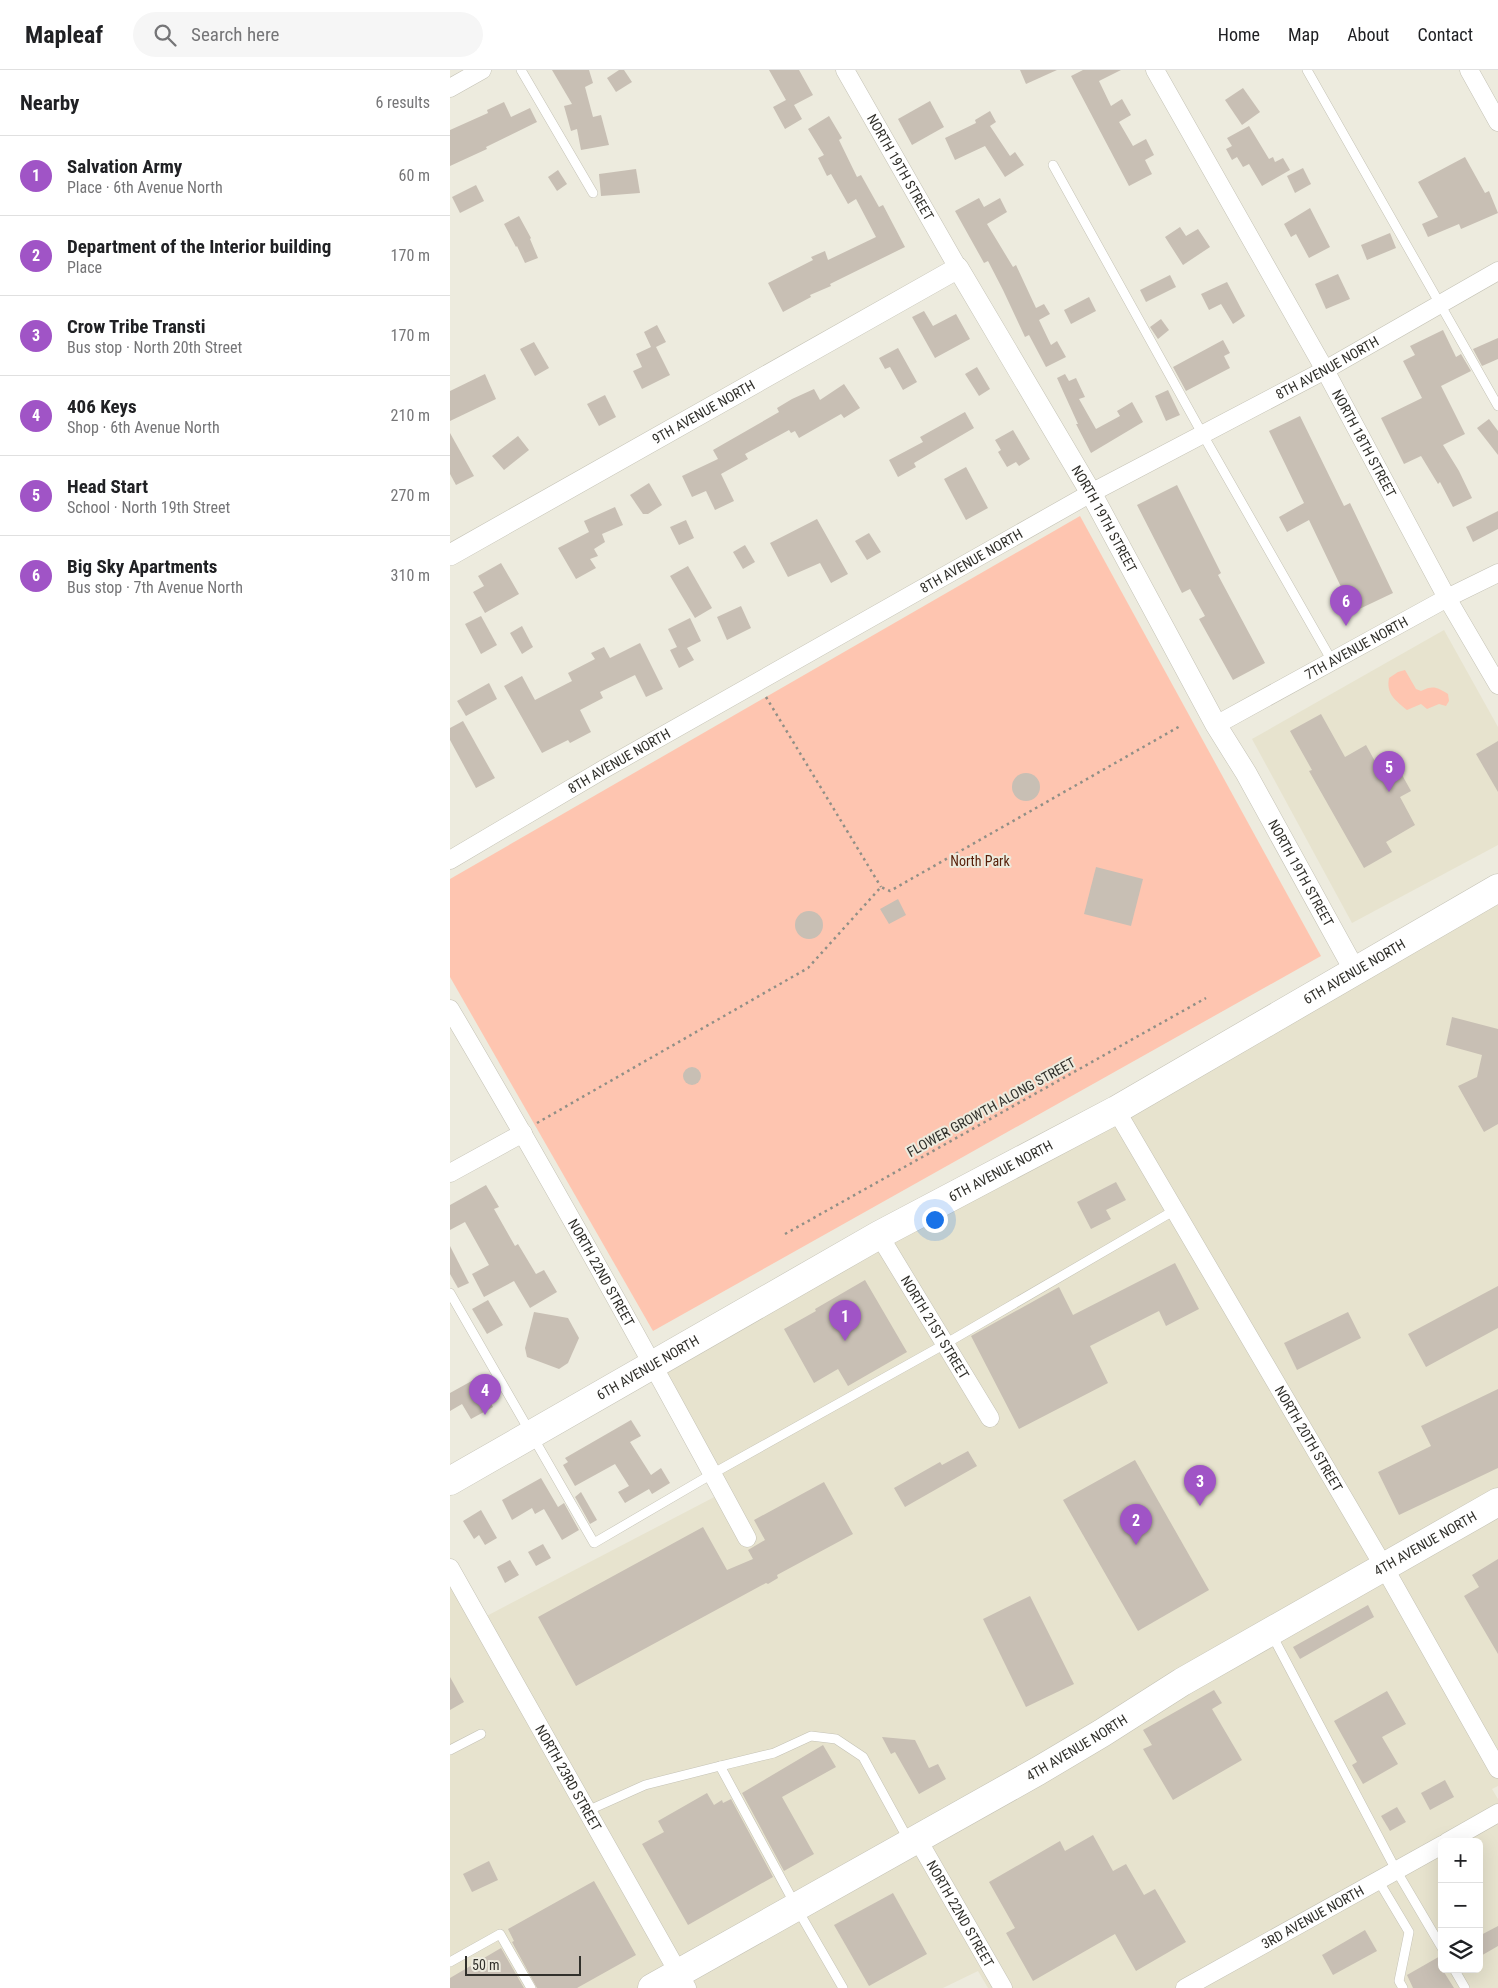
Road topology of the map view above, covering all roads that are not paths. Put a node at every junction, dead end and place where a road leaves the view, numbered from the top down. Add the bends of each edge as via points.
1 (482, 70) edge
2 (521, 70) edge
3 (845, 70) edge
4 (1155, 70) edge
5 (1307, 70) edge
6 (1469, 70) edge
7 (450, 88) edge
8 (1498, 122) edge
9 (1053, 165) dead end
10 (593, 193) dead end
11 (958, 268) junction
12 (1498, 271) edge
13 (1440, 304) junction
14 (1325, 370) junction
15 (1498, 406) edge
16 (1203, 434) junction
17 (1091, 494) junction
18 (450, 556) edge
19 (1498, 573) edge
20 (1447, 598) junction
21 (1332, 661) junction
22 (1498, 685) edge
23 (1216, 725) junction
24 (450, 860) edge
25 (1498, 888) edge
26 (1355, 971) junction
27 (450, 1009) edge
28 (1116, 1110) junction
29 (530, 1128) junction
30 (450, 1174) edge
31 (1175, 1210) junction
32 (879, 1235) junction
33 (450, 1293) edge
34 (945, 1344) junction
35 (653, 1364) junction
36 (990, 1418) dead end
37 (532, 1433) junction
38 (712, 1474) junction
39 (450, 1481) edge
40 (1497, 1504) edge
41 (746, 1538) dead end
42 (1384, 1567) junction
43 (452, 1575) edge
44 (1270, 1633) junction
45 (480, 1734) dead end
46 (450, 1750) edge
47 (720, 1766) junction
48 (1498, 1769) edge
49 (587, 1811) junction
50 (1498, 1813) edge
51 (1454, 1838) edge
52 (915, 1842) junction
53 (1438, 1847) edge
54 (1396, 1870) junction
55 (1378, 1880) junction
56 (797, 1907) junction
57 (1438, 1941) edge
58 (450, 1962) edge
59 (1456, 1973) edge
60 (683, 1981) edge
61 (531, 1988) edge
62 (652, 1988) edge
63 (844, 1988) edge
64 (1003, 1988) edge
65 (1184, 1988) edge
66 (1403, 1988) edge
67 (1465, 1988) edge

1 - 7 street
2 - 10 lane
3 - 11 street, NORTH 19TH STREET
4 - 14 street, NORTH 18TH STREET
5 - 13 lane
6 - 8 street
9 - 16 lane
11 - 17 street, NORTH 19TH STREET
11 - 18 street, 9TH AVENUE NORTH
12 - 13 street, 8TH AVENUE NORTH
13 - 14 street, 8TH AVENUE NORTH
13 - 15 lane
14 - 16 street, 8TH AVENUE NORTH
14 - 20 street, NORTH 18TH STREET
16 - 17 street, 8TH AVENUE NORTH
16 - 21 lane
17 - 23 street, NORTH 19TH STREET
17 - 24 street, 8TH AVENUE NORTH via 604,769
19 - 20 street, 7TH AVENUE NORTH
20 - 21 street, 7TH AVENUE NORTH
20 - 22 street, NORTH 18TH STREET
21 - 23 street, 7TH AVENUE NORTH
23 - 26 street, NORTH 19TH STREET via 1246,773
25 - 26 main road, 6TH AVENUE NORTH
26 - 28 main road, 6TH AVENUE NORTH
27 - 29 street, NORTH 22ND STREET
28 - 31 street, NORTH 20TH STREET
28 - 32 main road, 6TH AVENUE NORTH
29 - 30 street
29 - 35 street, NORTH 22ND STREET
31 - 34 lane
31 - 42 street, NORTH 20TH STREET
32 - 34 street, NORTH 21ST STREET
32 - 35 main road, 6TH AVENUE NORTH
33 - 37 lane
34 - 36 street, NORTH 21ST STREET
34 - 38 lane
35 - 37 main road, 6TH AVENUE NORTH
35 - 38 street, NORTH 22ND STREET
37 - 38 lane via 594,1543
37 - 39 main road, 6TH AVENUE NORTH
38 - 41 street, NORTH 22ND STREET
40 - 42 main road, 4TH AVENUE NORTH
42 - 44 main road, 4TH AVENUE NORTH
42 - 48 street, NORTH 20TH STREET
43 - 49 street, NORTH 23RD STREET
44 - 52 main road, 4TH AVENUE NORTH
44 - 54 lane
45 - 46 lane
47 - 49 lane via 645,1785
47 - 52 lane via 774,1753 811,1736 836,1739 863,1757
47 - 56 lane
49 - 60 street, NORTH 23RD STREET
50 - 51 street
52 - 56 main road, 4TH AVENUE NORTH
52 - 64 street, NORTH 22ND STREET
53 - 54 street, 3RD AVENUE NORTH
54 - 55 street, 3RD AVENUE NORTH
54 - 57 lane
55 - 65 street, 3RD AVENUE NORTH
55 - 66 lane via 1409,1932 1399,1981
56 - 60 main road, 4TH AVENUE NORTH
56 - 63 lane
58 - 61 lane via 500,1934
59 - 67 lane
60 - 62 main road, 4TH AVENUE NORTH

